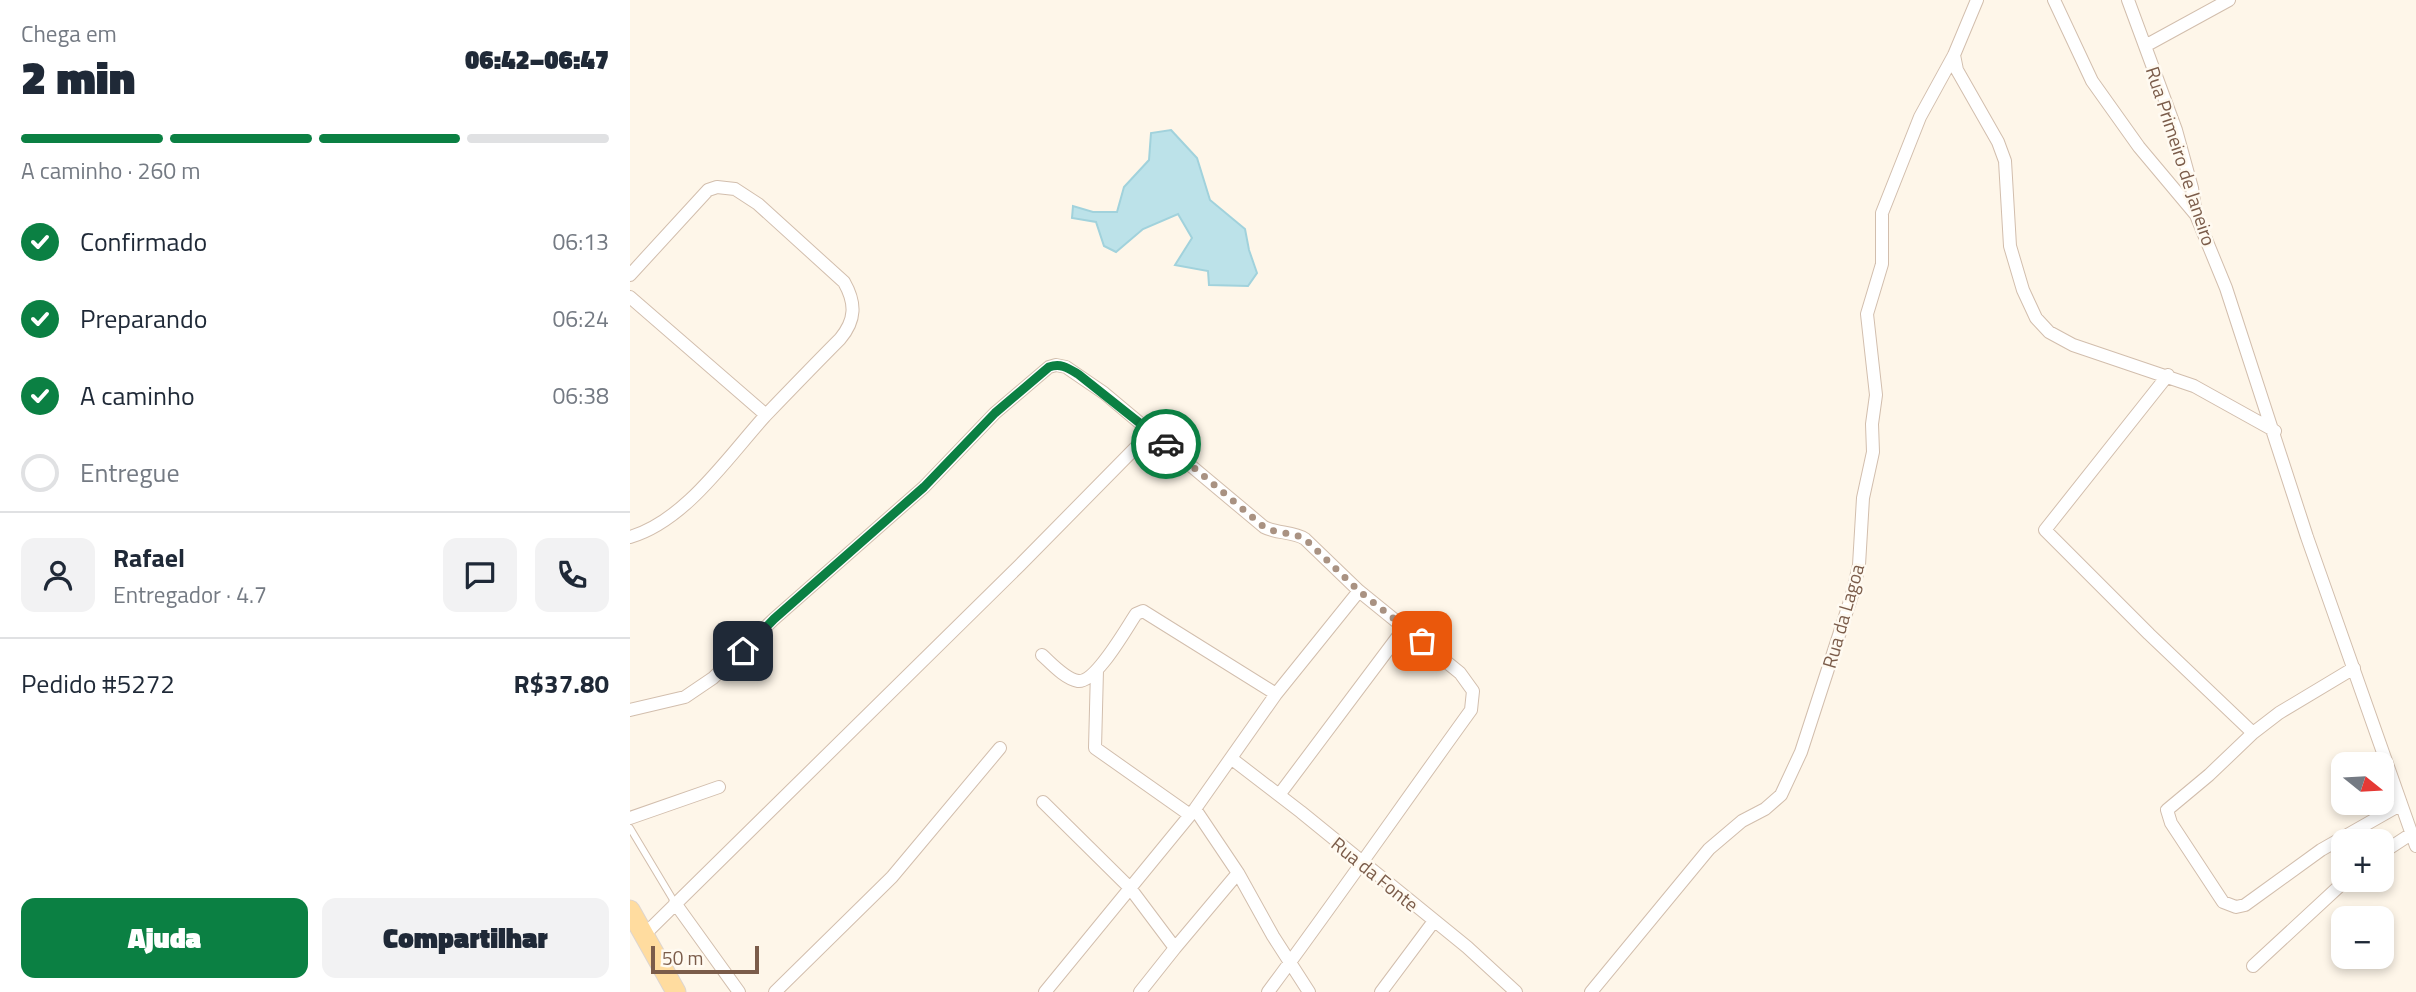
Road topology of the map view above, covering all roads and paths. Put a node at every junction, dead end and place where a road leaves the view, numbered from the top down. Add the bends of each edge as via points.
1 (1977, 0) edge
2 (2054, 0) edge
3 (2128, 0) edge
4 (2229, 0) edge
5 (2145, 46) junction
6 (1954, 55) junction
7 (2196, 215) junction
8 (630, 275) edge
9 (630, 297) edge
10 (2168, 375) junction
11 (766, 415) junction
12 (2275, 431) junction
13 (1151, 432) junction
14 (630, 537) edge
15 (1359, 591) junction
16 (1405, 627) junction
17 (1042, 655) dead end
18 (2354, 668) junction
19 (1097, 670) junction
20 (1276, 694) junction
21 (630, 710) edge
22 (2253, 733) junction
23 (1000, 748) dead end
24 (1232, 759) junction
25 (719, 787) dead end
26 (1279, 795) junction
27 (1043, 802) dead end
28 (2400, 805) junction
29 (1193, 812) junction
30 (630, 818) edge
31 (630, 828) edge
32 (2414, 840) edge
33 (2394, 848) edge
34 (1360, 862) junction
35 (1238, 873) junction
36 (1130, 888) junction
37 (2333, 892) edge
38 (675, 904) junction
39 (630, 910) edge
40 (1434, 921) junction
41 (644, 935) junction
42 (1175, 948) junction
43 (1289, 963) junction
44 (2253, 967) dead end
45 (676, 992) edge
46 (740, 992) edge
47 (775, 992) edge
48 (1045, 992) edge
49 (1140, 992) edge
50 (1268, 992) edge
51 (1309, 992) edge
52 (1381, 992) edge
53 (1516, 992) edge
54 (1591, 992) edge

1 - 6 street, Rua da Lagoa
2 - 7 street via 2092,81 2139,148
3 - 5 street, Rua Primeiro de Janeiro
4 - 5 street
5 - 7 street, Rua Primeiro de Janeiro via 2179,142
6 - 10 street via 1956,70 2005,161 2010,246 2036,318 2073,345
6 - 54 street, Rua da Lagoa via 1920,117 1882,213 1882,264 1867,314 1876,396 1859,565 1801,752 1781,795 1709,849
7 - 12 street, Rua Primeiro de Janeiro
8 - 11 street via 708,190 727,187 758,204 844,282 853,303 850,327
9 - 11 street
10 - 12 street
10 - 22 street via 2045,530
11 - 14 street via 671,517
12 - 18 street, Rua Primeiro de Janeiro
13 - 15 street via 1264,527 1305,539
13 - 21 street via 1078,374 1066,367 1049,367 713,678 685,697
13 - 38 street
15 - 16 street
15 - 20 street
16 - 26 street
16 - 34 street via 1460,673 1473,691 1473,703
17 - 19 street via 1076,680 1086,680
18 - 22 street
18 - 28 street, Rua Primeiro de Janeiro
19 - 20 street via 1136,614 1143,611
19 - 29 street via 1095,748
20 - 24 street
22 - 28 street via 2167,810 2223,902 2245,905 2321,850
23 - 47 street via 892,877
24 - 26 street, Rua da Fonte
24 - 29 street
25 - 30 street
26 - 34 street, Rua da Fonte
27 - 36 street
28 - 32 street, Rua Primeiro de Janeiro
29 - 35 street
29 - 36 street
31 - 38 lane
32 - 33 street
34 - 40 street, Rua da Fonte
34 - 43 street
35 - 42 street
35 - 43 street
36 - 42 street
36 - 48 street
37 - 44 street
38 - 41 street
38 - 46 street
39 - 41 main road
40 - 52 street
40 - 53 street, Rua da Fonte
41 - 45 main road
42 - 49 street
43 - 50 street
43 - 51 street

